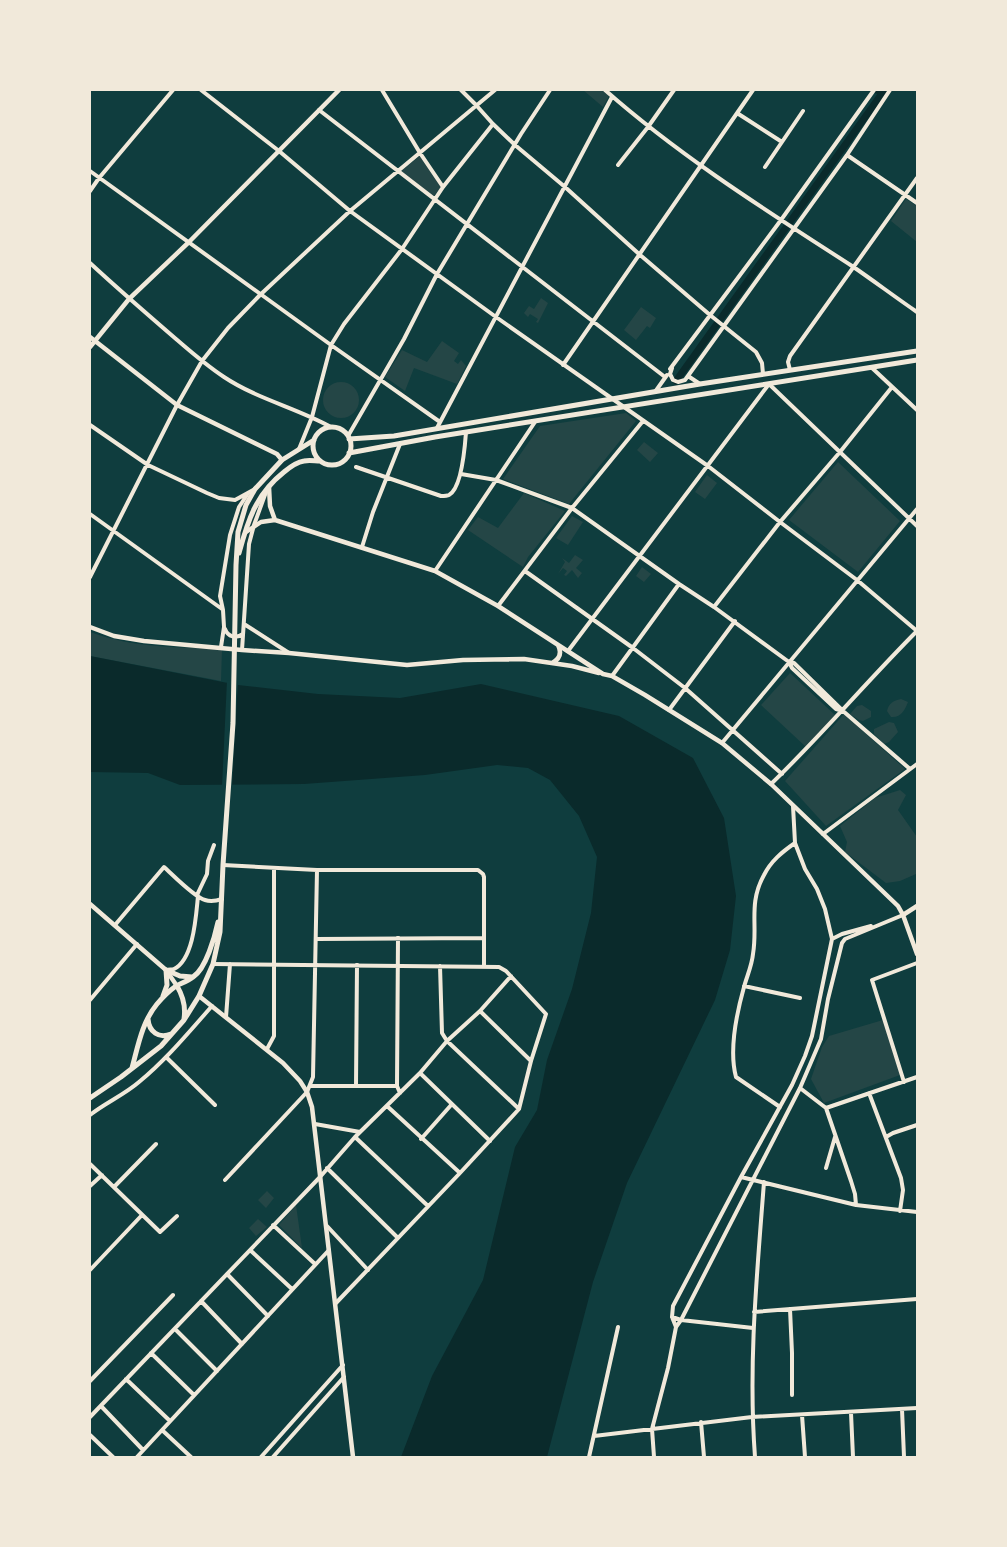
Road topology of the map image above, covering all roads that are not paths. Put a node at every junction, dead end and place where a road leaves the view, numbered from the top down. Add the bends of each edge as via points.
1 (173, 90) edge
2 (201, 90) edge
3 (339, 90) edge
4 (382, 90) edge
5 (461, 90) edge
6 (494, 90) edge
7 (550, 90) edge
8 (605, 90) edge
9 (674, 90) edge
10 (753, 90) edge
11 (874, 90) edge
12 (890, 90) edge
13 (612, 97) junction
14 (476, 105) junction
15 (319, 110) junction
16 (803, 111) dead end
17 (737, 112) junction
18 (492, 124) junction
19 (648, 127) junction
20 (782, 142) junction
21 (515, 145) junction
22 (279, 151) junction
23 (420, 153) junction
24 (847, 155) junction
25 (618, 165) dead end
26 (700, 166) junction
27 (764, 167) dead end
28 (398, 170) junction
29 (90, 171) edge
30 (99, 178) junction
31 (917, 178) edge
32 (443, 187) junction
33 (565, 187) junction
34 (90, 191) edge
35 (905, 196) junction
36 (435, 199) junction
37 (917, 203) edge
38 (350, 211) junction
39 (782, 221) junction
40 (468, 224) junction
41 (791, 228) junction
42 (189, 242) junction
43 (402, 249) junction
44 (639, 254) junction
45 (90, 263) edge
46 (523, 267) junction
47 (853, 267) junction
48 (437, 274) junction
49 (260, 295) junction
50 (129, 299) junction
51 (917, 312) edge
52 (710, 315) junction
53 (496, 317) junction
54 (593, 321) junction
55 (723, 325) junction
56 (90, 337) edge
57 (95, 341) junction
58 (331, 346) junction
59 (90, 347) edge
60 (917, 351) edge
61 (917, 360) edge
62 (202, 361) junction
63 (563, 365) junction
64 (871, 367) junction
65 (672, 368) junction
66 (790, 370) junction
67 (763, 374) junction
68 (688, 376) junction
69 (665, 377) junction
70 (381, 380) junction
71 (700, 384) junction
72 (769, 384) junction
73 (892, 387) junction
74 (655, 392) junction
75 (612, 399) junction
76 (177, 405) junction
77 (624, 407) junction
78 (917, 410) edge
79 (312, 416) junction
80 (644, 421) junction
81 (440, 422) junction
82 (536, 422) junction
83 (90, 425) edge
84 (332, 427) junction
85 (437, 428) junction
86 (466, 432) junction
87 (348, 438) junction
88 (314, 440) junction
89 (400, 444) junction
90 (298, 450) junction
91 (840, 452) junction
92 (349, 453) junction
93 (282, 460) junction
94 (320, 460) junction
95 (148, 465) junction
96 (708, 466) junction
97 (356, 468) dead end
98 (461, 474) junction
99 (386, 477) junction
100 (496, 480) junction
101 (269, 485) junction
102 (255, 489) junction
103 (572, 508) junction
104 (917, 509) edge
105 (90, 514) edge
106 (909, 518) junction
107 (275, 520) junction
108 (780, 522) junction
109 (254, 525) junction
110 (917, 526) edge
111 (114, 530) junction
112 (244, 533) junction
113 (362, 547) junction
114 (640, 556) junction
115 (236, 566) junction
116 (435, 571) junction
117 (525, 571) junction
118 (90, 577) edge
119 (857, 580) junction
120 (679, 584) junction
121 (498, 606) junction
122 (714, 607) junction
123 (223, 610) junction
124 (592, 619) junction
125 (735, 621) junction
126 (244, 624) junction
127 (90, 627) edge
128 (224, 627) junction
129 (917, 631) edge
130 (243, 633) junction
131 (557, 644) junction
132 (221, 647) junction
133 (633, 648) junction
134 (242, 650) junction
135 (568, 651) junction
136 (289, 653) junction
137 (789, 662) junction
138 (551, 663) junction
139 (603, 674) junction
140 (612, 676) junction
141 (685, 688) junction
142 (669, 710) junction
143 (843, 711) junction
144 (732, 730) junction
145 (722, 743) junction
146 (917, 764) edge
147 (910, 770) junction
148 (782, 774) junction
149 (771, 784) junction
150 (793, 806) junction
151 (823, 834) junction
152 (795, 843) junction
153 (214, 845) dead end
154 (223, 865) junction
155 (274, 868) junction
156 (317, 870) junction
157 (198, 896) junction
158 (222, 899) junction
159 (90, 904) edge
160 (917, 906) edge
161 (904, 915) junction
162 (886, 923) junction
163 (115, 925) junction
164 (398, 938) junction
165 (483, 938) junction
166 (316, 939) junction
167 (832, 940) junction
168 (137, 944) junction
169 (917, 954) edge
170 (917, 963) edge
171 (213, 964) junction
172 (230, 964) junction
173 (275, 965) junction
174 (316, 965) junction
175 (357, 965) junction
176 (398, 966) junction
177 (440, 966) junction
178 (484, 966) junction
179 (166, 970) junction
180 (195, 976) junction
181 (511, 976) junction
182 (177, 986) junction
183 (744, 986) junction
184 (199, 996) junction
185 (162, 998) junction
186 (800, 998) dead end
187 (90, 1000) edge
188 (212, 1006) junction
189 (480, 1011) junction
190 (149, 1015) junction
191 (226, 1017) junction
192 (184, 1020) junction
193 (174, 1032) junction
194 (447, 1041) junction
195 (267, 1049) junction
196 (166, 1057) junction
197 (531, 1061) junction
198 (132, 1068) junction
199 (420, 1073) junction
200 (917, 1077) edge
201 (904, 1082) junction
202 (311, 1086) junction
203 (356, 1086) junction
204 (398, 1086) junction
205 (800, 1088) junction
206 (307, 1092) junction
207 (400, 1093) junction
208 (869, 1093) junction
209 (91, 1096) edge
210 (452, 1104) junction
211 (215, 1105) dead end
212 (387, 1106) junction
213 (780, 1107) junction
214 (826, 1108) junction
215 (519, 1109) junction
216 (90, 1115) edge
217 (315, 1124) junction
218 (917, 1125) edge
219 (360, 1132) junction
220 (836, 1136) junction
221 (355, 1137) junction
222 (886, 1137) junction
223 (422, 1139) junction
224 (490, 1141) junction
225 (156, 1144) dead end
226 (90, 1164) edge
227 (327, 1168) junction
228 (826, 1168) dead end
229 (460, 1174) junction
230 (102, 1175) junction
231 (320, 1176) junction
232 (741, 1178) junction
233 (225, 1180) dead end
234 (752, 1180) junction
235 (764, 1182) junction
236 (90, 1186) edge
237 (114, 1187) junction
238 (856, 1205) junction
239 (428, 1206) junction
240 (900, 1211) junction
241 (917, 1212) edge
242 (142, 1215) junction
243 (177, 1216) dead end
244 (273, 1225) junction
245 (327, 1226) junction
246 (398, 1238) junction
247 (250, 1250) junction
248 (329, 1250) junction
249 (315, 1264) junction
250 (90, 1270) edge
251 (368, 1270) junction
252 (227, 1274) junction
253 (292, 1289) junction
254 (173, 1296) dead end
255 (917, 1299) edge
256 (202, 1300) junction
257 (336, 1303) junction
258 (790, 1310) junction
259 (754, 1312) junction
260 (268, 1316) junction
261 (672, 1317) junction
262 (681, 1320) junction
263 (618, 1327) dead end
264 (676, 1327) junction
265 (175, 1328) junction
266 (753, 1328) junction
267 (242, 1344) junction
268 (151, 1353) junction
269 (343, 1365) junction
270 (217, 1371) junction
271 (344, 1376) junction
272 (126, 1379) junction
273 (90, 1381) edge
274 (792, 1395) dead end
275 (194, 1396) junction
276 (100, 1406) junction
277 (917, 1408) edge
278 (902, 1409) junction
279 (851, 1413) junction
280 (802, 1415) junction
281 (90, 1417) edge
282 (752, 1417) junction
283 (170, 1421) junction
284 (701, 1422) junction
285 (652, 1429) junction
286 (162, 1430) junction
287 (90, 1435) edge
288 (594, 1436) junction
289 (143, 1450) junction
290 (113, 1457) edge
291 (137, 1457) edge
292 (191, 1457) edge
293 (261, 1457) edge
294 (273, 1457) edge
295 (353, 1457) edge
296 (589, 1457) edge
297 (654, 1457) edge
298 (704, 1457) edge
299 (755, 1457) edge
300 (805, 1457) edge
301 (853, 1457) edge
302 (904, 1457) edge

1 - 30 street
2 - 22 street
3 - 15 street
4 - 23 street
5 - 14 street
6 - 14 street
7 - 21 street
8 - 13 street
9 - 19 street
10 - 17 street
11 - 39 street
12 - 24 street
13 - 19 street
13 - 33 street
14 - 18 street
14 - 23 street
15 - 22 street
15 - 28 street
16 - 20 street
17 - 20 street
17 - 26 street
18 - 21 street
18 - 32 street
19 - 25 street
19 - 26 street
20 - 27 street
21 - 33 street
21 - 40 street
22 - 38 street
22 - 42 street
23 - 28 street
23 - 32 street
24 - 35 street
24 - 41 street
26 - 39 street
26 - 44 street
28 - 36 street
28 - 38 street
29 - 30 street
30 - 34 street
30 - 42 street
31 - 35 street
32 - 36 street
33 - 44 street
33 - 46 street
35 - 37 street
35 - 47 street
36 - 40 street
36 - 43 street
38 - 43 street
38 - 49 street
39 - 41 street
39 - 52 street
40 - 46 street
40 - 48 street
41 - 47 street
41 - 55 street
42 - 49 street
42 - 50 street
43 - 48 street
43 - 58 street via 344,324
44 - 52 street
44 - 54 street
45 - 50 street
46 - 53 street
46 - 54 street
47 - 51 street
47 - 66 street via 790,356
48 - 53 street
48 - 70 street
49 - 58 street
49 - 62 street
50 - 57 street
50 - 62 street
52 - 55 street
52 - 65 street
53 - 63 street
53 - 81 street
54 - 63 street
54 - 69 street
55 - 67 street via 756,352
55 - 68 street
56 - 57 street
57 - 59 street
57 - 76 street
58 - 70 street
58 - 79 street
60 - 66 main road
61 - 64 main road
62 - 76 street
62 - 79 street via 224,378
63 - 75 street
64 - 72 main road
64 - 73 street
65 - 68 street via 673,380 678,382
65 - 69 street
66 - 67 main road
67 - 71 main road
68 - 71 street
69 - 74 street
70 - 81 street
70 - 87 street
71 - 74 main road
72 - 77 main road
72 - 91 street
72 - 96 street
73 - 78 street
73 - 91 street
74 - 75 main road
75 - 77 street
75 - 85 main road
76 - 93 street via 277,454
76 - 95 street
77 - 80 street
77 - 82 main road
79 - 84 street
79 - 90 street
80 - 96 street
80 - 103 street
81 - 85 street
82 - 86 main road
82 - 100 street
83 - 95 street
84 - 87 main road via 341,430
84 - 88 main road via 321,431
85 - 87 main road via 394,436
86 - 89 main road
86 - 98 street
87 - 92 main road
88 - 90 main road
88 - 94 main road via 314,451
89 - 92 main road
89 - 99 street
90 - 93 main road
91 - 106 street
91 - 108 street
92 - 94 main road via 337,464 325,464
93 - 102 main road
94 - 101 main road via 295,464
95 - 102 street via 219,498 235,500
95 - 111 street
96 - 108 street
96 - 114 street
97 - 99 street
98 - 99 street via 452,493 445,496
98 - 100 street
99 - 113 street
100 - 103 street
100 - 116 street
101 - 107 street via 268,500
101 - 109 street
101 - 112 main road via 256,502
102 - 115 main road via 238,532
102 - 123 street via 238,507 230,535 220,596
103 - 114 street
103 - 117 street
104 - 106 street
105 - 111 street
106 - 110 street
106 - 119 street
107 - 109 street
107 - 113 street
108 - 119 street
108 - 122 street
109 - 112 street
109 - 126 street via 249,544
111 - 118 street
111 - 123 street
112 - 115 main road
113 - 116 street
114 - 120 street
114 - 124 street
115 - 154 main road via 233,723
116 - 121 street
117 - 121 street
117 - 124 street
119 - 129 street
119 - 137 street
120 - 122 street
120 - 133 street
121 - 131 street
122 - 125 street
123 - 128 street
124 - 133 street
124 - 135 street
125 - 137 street
125 - 141 street
126 - 130 street
126 - 136 street
127 - 132 street via 114,636
128 - 130 street via 231,637
128 - 132 street
129 - 143 street
130 - 134 street
131 - 135 street
131 - 138 street via 560,655
132 - 134 street
133 - 140 street
133 - 141 street
134 - 136 street
135 - 139 street
136 - 138 street via 408,665 524,659
137 - 143 street via 836,709
137 - 144 street
138 - 139 street
139 - 140 street
140 - 142 street
141 - 142 street
141 - 144 street
142 - 145 street
143 - 147 street
143 - 148 street
144 - 145 street
144 - 148 street
145 - 149 street
146 - 147 street
147 - 151 street
148 - 149 street
149 - 150 street
150 - 151 street
150 - 152 street
151 - 161 street
152 - 167 street via 825,909
152 - 183 street via 778,855 763,876 754,907 753,956
153 - 157 street
154 - 155 street
154 - 158 main road
155 - 156 street
155 - 173 street
156 - 165 street via 481,872 484,877
156 - 166 street
157 - 158 street via 214,901
157 - 163 street via 164,867
157 - 179 street via 192,943 182,962
158 - 171 main road via 220,932
158 - 180 main road via 213,941
159 - 163 street
160 - 161 street
161 - 162 street
161 - 169 street
162 - 167 street via 842,934
162 - 205 street via 842,943 821,1039
163 - 168 street
164 - 165 street
164 - 166 street
164 - 176 street
165 - 178 street
166 - 174 street
167 - 213 street via 812,1036
168 - 179 street
168 - 187 street
170 - 201 street via 872,980
171 - 172 street
171 - 184 main road
172 - 173 street
172 - 191 street
173 - 174 street
173 - 195 street via 274,1036
174 - 175 street
174 - 202 street
175 - 176 street
175 - 203 street
176 - 177 street
176 - 204 street
177 - 178 street
177 - 194 street via 442,1033
178 - 181 street via 499,967
179 - 180 main road via 180,976
179 - 182 street
179 - 185 main road via 167,985
180 - 182 main road
181 - 189 street
181 - 197 street via 546,1014
182 - 185 main road
182 - 192 main road via 184,1006
183 - 186 street
183 - 213 street via 737,1016 733,1066 736,1077
184 - 188 street
184 - 192 main road
185 - 190 main road
188 - 191 street
188 - 196 street
189 - 194 street
189 - 197 street
190 - 193 main road via 153,1032 161,1036
190 - 198 main road
191 - 195 street
192 - 193 main road
193 - 198 main road via 162,1046
194 - 199 street
194 - 215 street
195 - 206 street via 300,1080
196 - 211 street
196 - 216 street via 138,1084
197 - 215 street
198 - 209 main road
199 - 207 street
199 - 210 street
200 - 201 street
201 - 208 street
202 - 203 street
202 - 206 street
203 - 204 street
204 - 207 street
205 - 214 street
205 - 234 street
206 - 217 street
206 - 233 street
207 - 212 street
208 - 214 street
208 - 222 street
210 - 223 street
210 - 224 street
212 - 219 street
212 - 223 street
213 - 232 street
214 - 220 street
215 - 224 street
217 - 219 street
217 - 231 street
218 - 222 street
219 - 221 street
220 - 228 street
220 - 238 street
221 - 227 street
221 - 239 street
222 - 240 street via 901,1178
223 - 229 street
224 - 229 street
225 - 237 street
226 - 230 street
227 - 231 street
227 - 246 street
229 - 239 street
230 - 236 street
230 - 237 street
231 - 244 street
231 - 245 street
232 - 234 street
232 - 261 street via 673,1306
234 - 235 street
234 - 262 street
235 - 238 street
235 - 259 street
237 - 242 street
238 - 240 street
239 - 246 street
240 - 241 street
242 - 243 street via 160,1232
242 - 250 street
244 - 247 street
244 - 249 street
245 - 248 street
245 - 251 street
246 - 251 street
247 - 252 street
247 - 253 street
248 - 249 street
248 - 257 street
249 - 253 street
251 - 257 street
252 - 256 street
252 - 260 street
253 - 260 street
254 - 273 street
255 - 258 street
256 - 265 street
256 - 267 street
257 - 269 street
258 - 259 street
258 - 274 street
259 - 266 street
260 - 267 street
261 - 262 street
261 - 264 street
262 - 264 street
262 - 266 street
263 - 288 street
264 - 285 street
265 - 268 street
265 - 270 street
266 - 282 street
267 - 270 street
268 - 272 street
268 - 275 street
269 - 271 street
269 - 293 street
270 - 275 street
271 - 294 street
271 - 295 street
272 - 276 street
272 - 283 street
275 - 283 street
276 - 281 street
276 - 289 street
277 - 278 street
278 - 279 street
278 - 302 street
279 - 280 street
279 - 301 street
280 - 282 street
280 - 300 street
282 - 284 street
282 - 299 street
283 - 286 street
284 - 285 street
284 - 298 street
285 - 288 street
285 - 297 street
286 - 289 street
286 - 292 street
287 - 290 street
288 - 296 street
289 - 291 street

